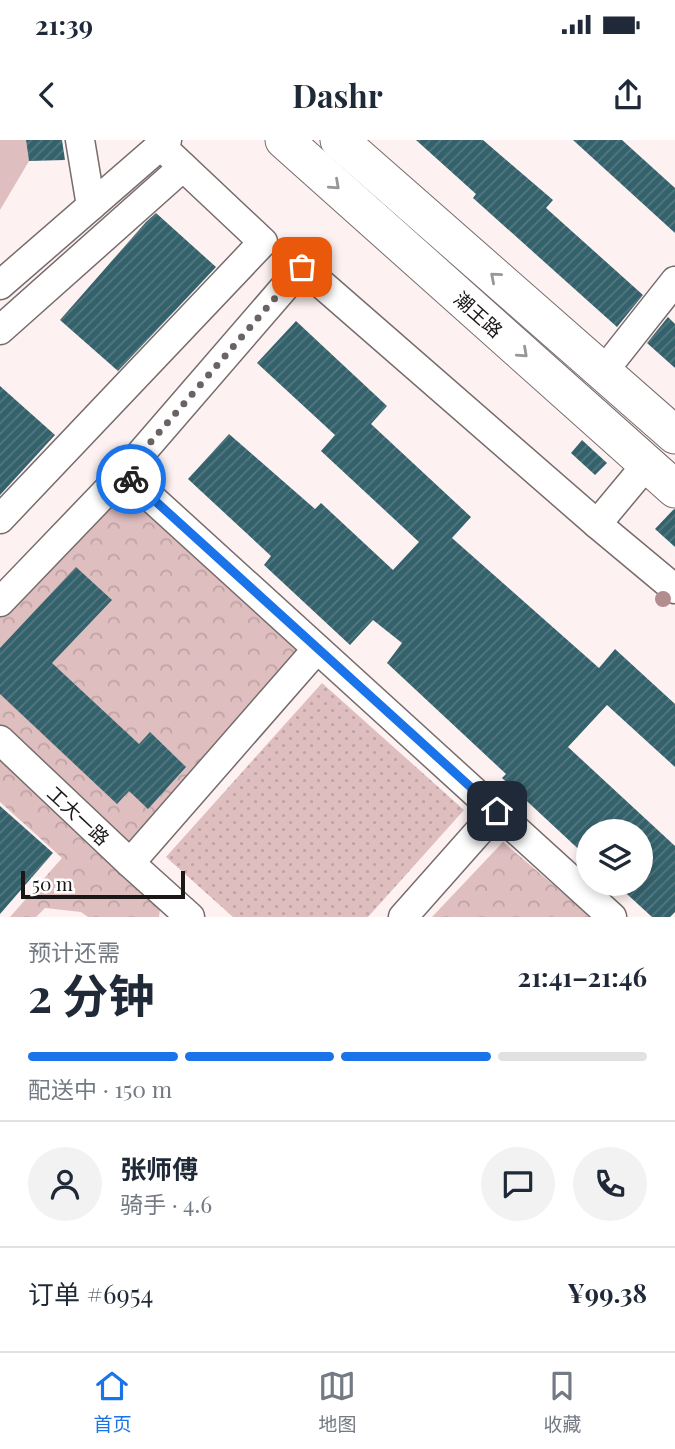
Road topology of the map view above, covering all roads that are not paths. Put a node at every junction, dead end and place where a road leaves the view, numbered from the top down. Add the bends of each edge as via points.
1 (80, 140) edge
2 (284, 140) edge
3 (339, 140) edge
4 (164, 143) edge
5 (183, 167) junction
6 (91, 206) junction
7 (675, 281) edge
8 (0, 285) edge
9 (0, 330) edge
10 (603, 372) junction
11 (675, 435) edge
12 (647, 464) junction
13 (124, 473) junction
14 (675, 489) edge
15 (0, 519) edge
16 (597, 524) junction
17 (675, 589) edge
18 (0, 602) edge
19 (317, 649) junction
20 (0, 740) edge
21 (497, 811) junction
22 (130, 863) junction
23 (190, 917) edge
24 (403, 917) edge
25 (612, 917) edge

1 - 6 street
2 -> 12 main road, 潮王路
10 -> 3 main road, 潮王路
4 - 5 street
4 - 6 street
5 - 9 street
5 - 15 street via 263,242
6 - 8 street
7 - 10 street
10 - 11 main road, 潮王路
12 - 14 main road, 潮王路
12 - 16 street
13 - 16 street via 302,267
13 - 18 street
13 - 19 street
16 - 17 street
19 - 21 street
19 - 22 street
20 - 22 street, 工大一路
21 - 24 street
21 - 25 street
22 - 23 street, 工大一路

